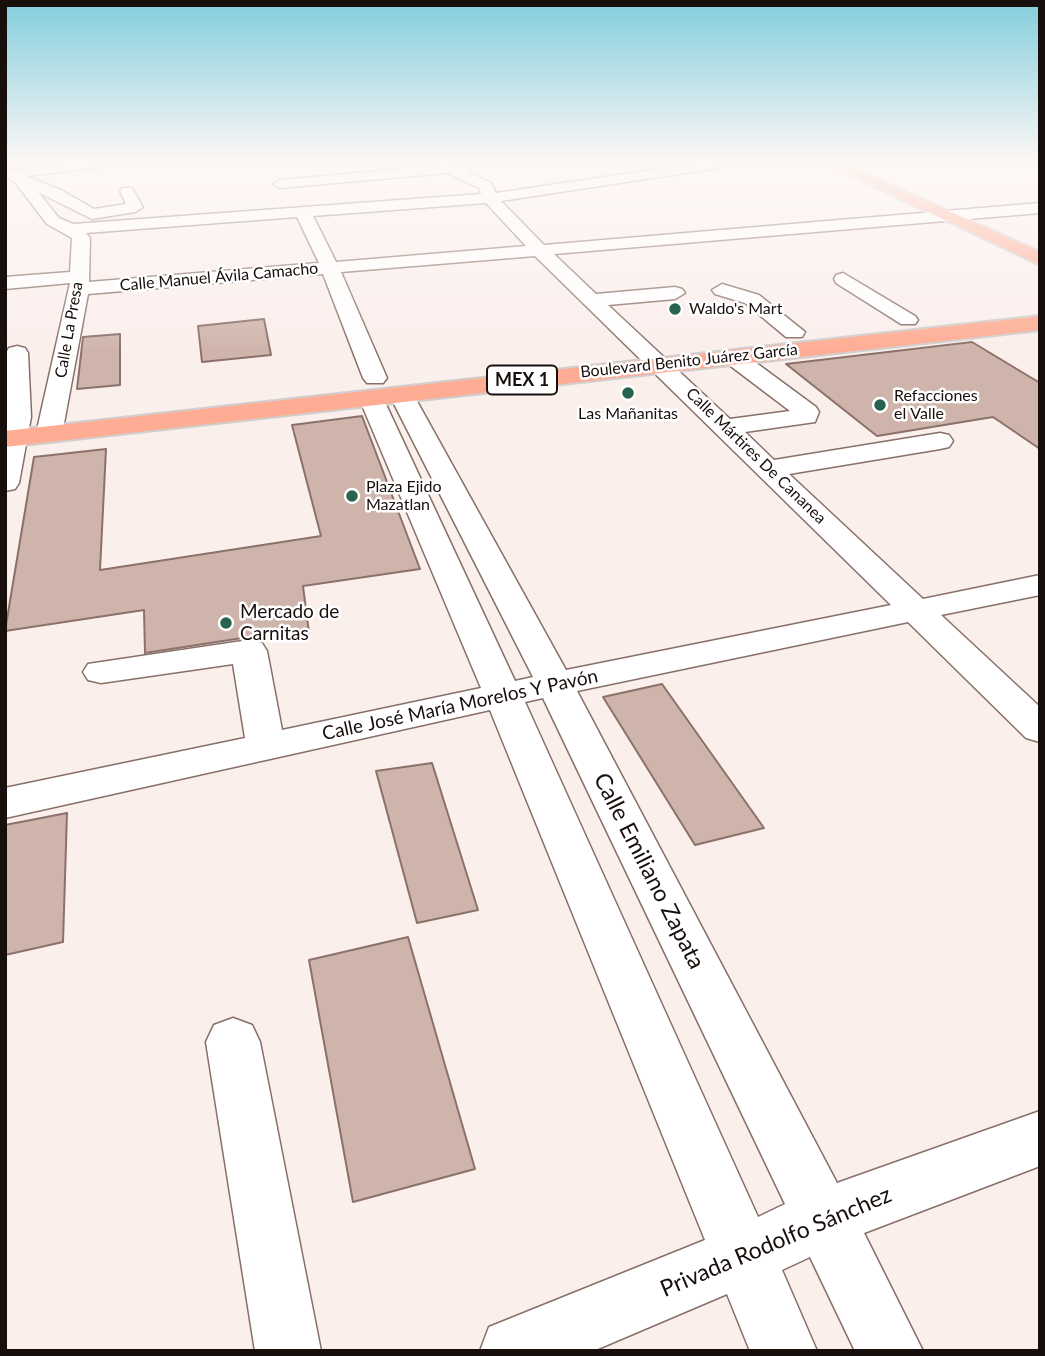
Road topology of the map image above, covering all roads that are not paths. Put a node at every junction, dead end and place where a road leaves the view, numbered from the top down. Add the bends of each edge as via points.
1 (66, 226) edge
2 (110, 226) edge
3 (310, 226) edge
4 (517, 226) edge
5 (822, 226) edge
6 (968, 226) edge
7 (73, 229) junction
8 (622, 243) junction
9 (539, 250) junction
10 (1040, 259) edge
11 (640, 260) dead end
12 (330, 268) junction
13 (843, 279) dead end
14 (79, 283) junction
15 (5, 284) edge
16 (722, 290) dead end
17 (675, 293) dead end
18 (594, 300) junction
19 (1040, 306) edge
20 (908, 320) junction
21 (1040, 323) edge
22 (794, 332) junction
23 (17, 353) dead end
24 (653, 356) junction
25 (732, 356) junction
26 (382, 390) junction
27 (51, 424) junction
28 (11, 428) edge
29 (726, 428) junction
30 (940, 441) dead end
31 (768, 469) junction
32 (5, 483) edge
33 (1040, 585) edge
34 (915, 610) junction
35 (101, 672) dead end
36 (555, 684) junction
37 (503, 696) junction
38 (1040, 729) edge
39 (266, 747) junction
40 (5, 803) edge
41 (233, 1042) dead end
42 (1040, 1138) edge
43 (822, 1219) junction
44 (743, 1256) junction
45 (288, 1351) edge
46 (513, 1351) edge
47 (785, 1351) edge
48 (890, 1351) edge

1 - 7 street
2 - 7 street
3 - 12 street, Calle Emiliano Zapata
4 - 9 street, Calle Mártires De Cananea
5 - 8 street, Calle Manuel Ávila Camacho
6 - 10 main road
7 - 14 street, Calle La Presa via 81,238
8 - 9 street, Calle Manuel Ávila Camacho
8 - 11 street
9 - 12 street, Calle Manuel Ávila Camacho
9 - 18 street, Calle Mártires De Cananea
12 - 14 street, Calle Manuel Ávila Camacho
12 - 26 street, Calle Emiliano Zapata
13 - 20 street
14 - 15 street, Calle Manuel Ávila Camacho
14 - 27 street, Calle La Presa
16 - 22 street via 746,296
17 - 18 street
18 - 24 street, Calle Mártires De Cananea
19 - 20 main road, Boulevard Benito Juárez García / MEX 1
20 - 22 main road, Boulevard Benito Juárez García / MEX 1
21 - 25 main road, Boulevard Benito Juárez García / MEX 1
22 - 24 main road, Boulevard Benito Juárez García / MEX 1
23 - 28 street
24 - 25 main road, Boulevard Benito Juárez García / MEX 1
24 - 26 main road, Boulevard Benito Juárez García / MEX 1
24 - 29 street, Calle Mártires De Cananea
25 - 29 street via 807,412 806,417
26 - 27 main road, Boulevard Benito Juárez García / MEX 1
26 - 36 street, Calle Emiliano Zapata
26 - 37 street, Calle Emiliano Zapata
27 - 28 main road, Boulevard Benito Juárez García / MEX 1
28 - 32 street
29 - 31 street, Calle Mártires De Cananea
30 - 31 street
31 - 34 street, Calle Mártires De Cananea
33 - 34 street, Calle José María Morelos Y Pavón
34 - 36 street, Calle José María Morelos Y Pavón
34 - 38 street, Calle Mártires De Cananea
35 - 39 street via 249,651
36 - 37 street, Calle José María Morelos Y Pavón
36 - 43 street, Calle Emiliano Zapata
37 - 39 street, Calle José María Morelos Y Pavón
37 - 44 street, Calle Emiliano Zapata
39 - 40 street, Calle José María Morelos Y Pavón
41 - 45 street
42 - 43 street, Privada Rodolfo Sánchez
43 - 44 street, Privada Rodolfo Sánchez
43 - 48 street, Calle Emiliano Zapata
44 - 46 street, Privada Rodolfo Sánchez
44 - 47 street, Calle Emiliano Zapata

